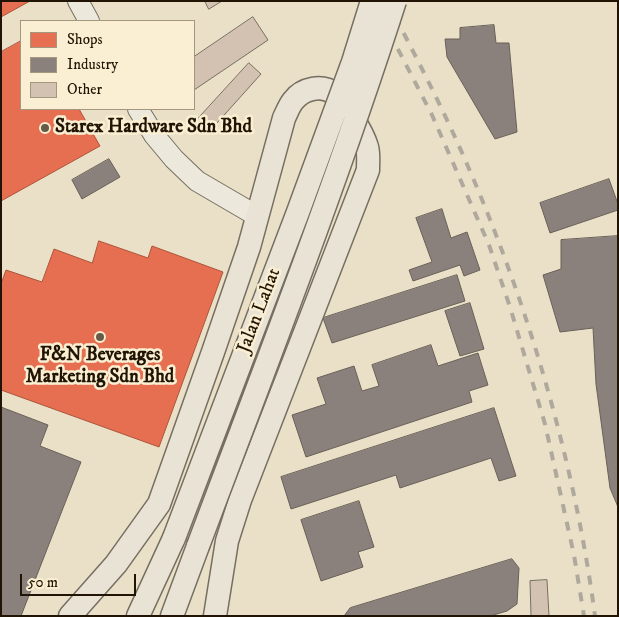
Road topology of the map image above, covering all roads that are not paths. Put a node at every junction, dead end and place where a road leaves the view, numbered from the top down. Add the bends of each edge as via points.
1 (78, 1) edge
2 (372, 1) edge
3 (395, 1) edge
4 (88, 20) edge
5 (139, 110) edge
6 (257, 216) junction
7 (70, 616) edge
8 (138, 616) edge
9 (172, 616) edge
10 (216, 616) edge

1 - 4 main road
2 - 8 main road, Jalan Lahat, bridge via 298,212 174,538
3 - 9 main road, Jalan Lahat, bridge via 329,195
5 - 6 main road via 154,135 197,181
6 - 7 main road via 159,504 116,564
6 - 10 main road via 289,107 311,88 336,95 361,131 369,155 368,170 240,500 227,541

